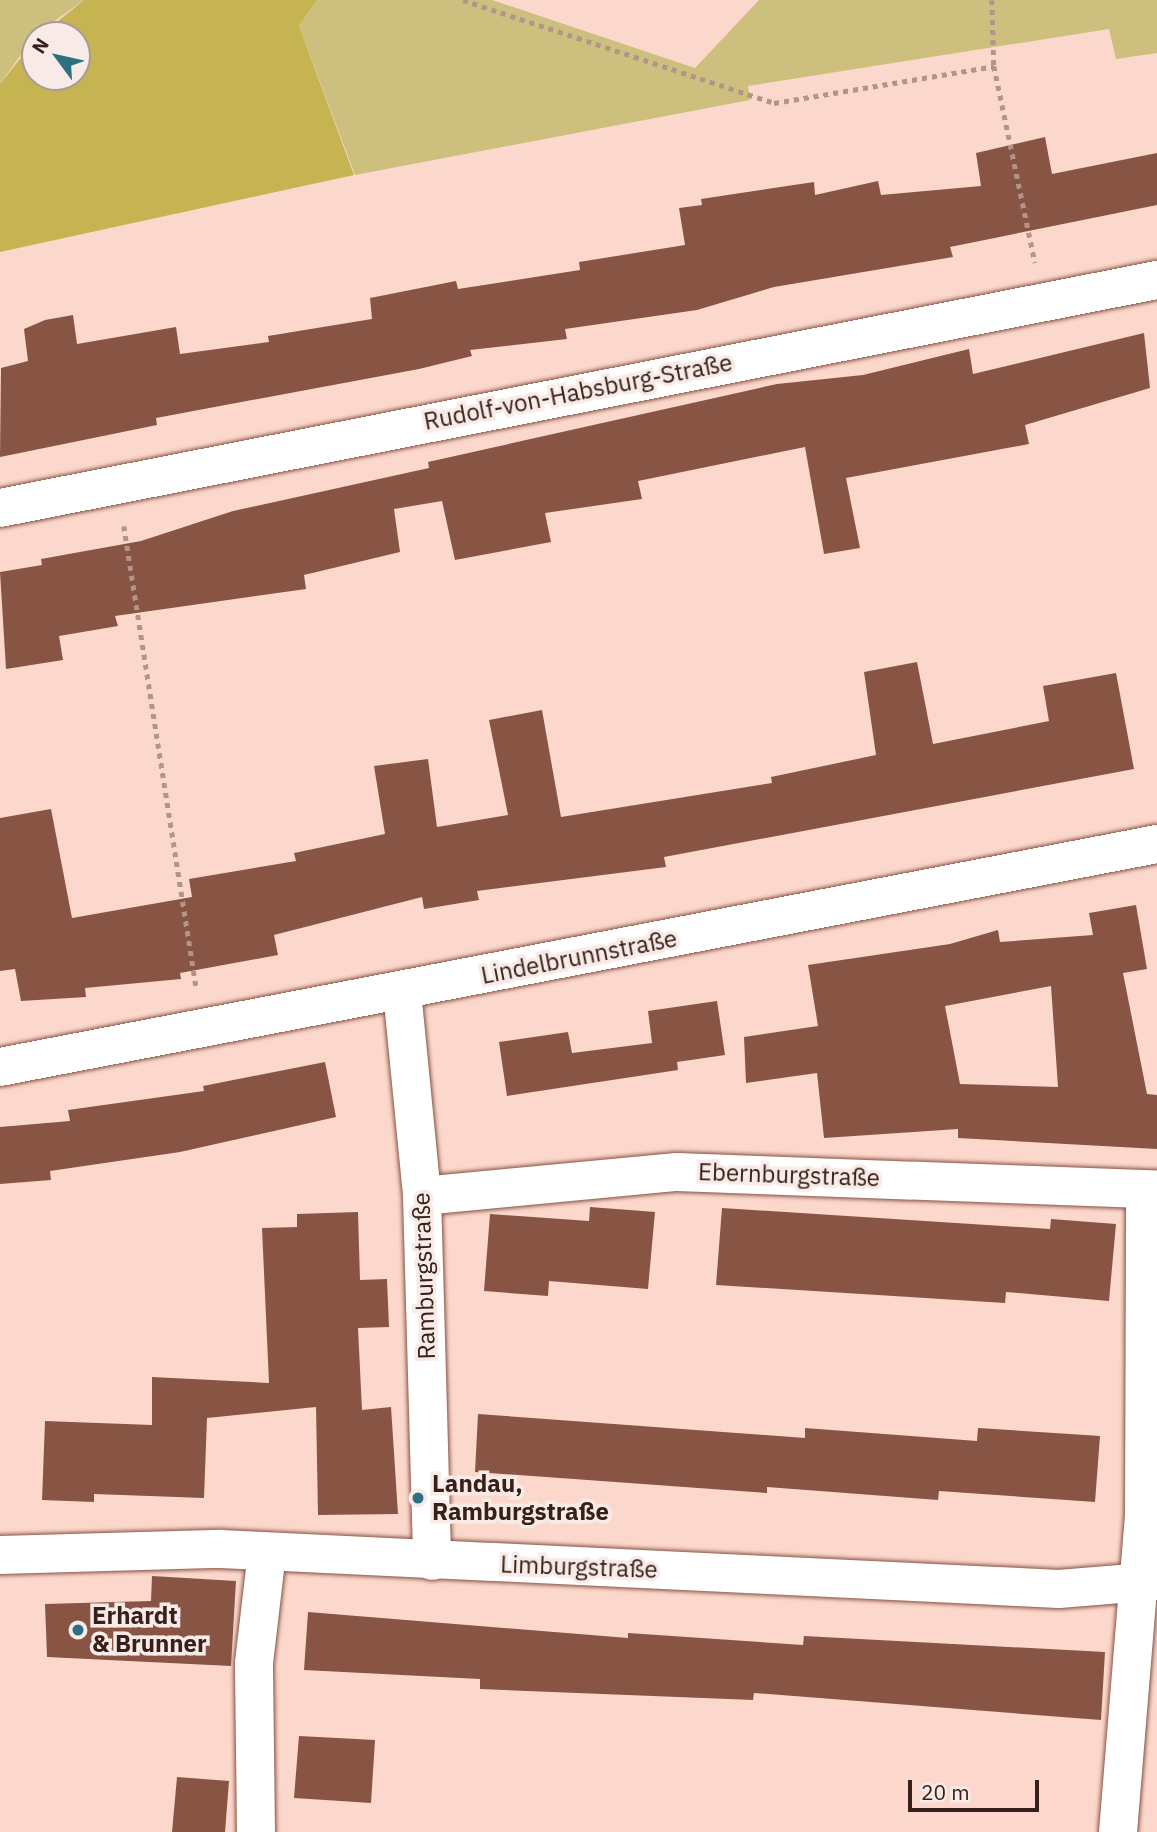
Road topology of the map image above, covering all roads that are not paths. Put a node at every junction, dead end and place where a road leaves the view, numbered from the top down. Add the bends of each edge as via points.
1 (1157, 280) edge
2 (0, 508) edge
3 (1157, 845) edge
4 (402, 991) junction
5 (0, 1067) edge
6 (1151, 1190) edge
7 (422, 1196) junction
8 (267, 1552) junction
9 (0, 1555) edge
10 (432, 1561) junction
11 (1148, 1581) edge
12 (256, 1832) edge
13 (1118, 1832) edge

1 - 2 street, Rudolf-von-Habsburg-Straße via 1042,299
3 - 4 street, Lindelbrunnstraße
4 - 5 street, Lindelbrunnstraße
4 - 7 street, Ramburgstraße
6 - 7 street, Ebernburgstraße via 677,1171
6 - 11 street
7 - 10 street, Ramburgstraße
8 - 9 street, Limburgstraße
8 - 10 street, Limburgstraße
8 - 12 street via 254,1663
10 - 11 street, Limburgstraße via 1059,1589
11 - 13 street

